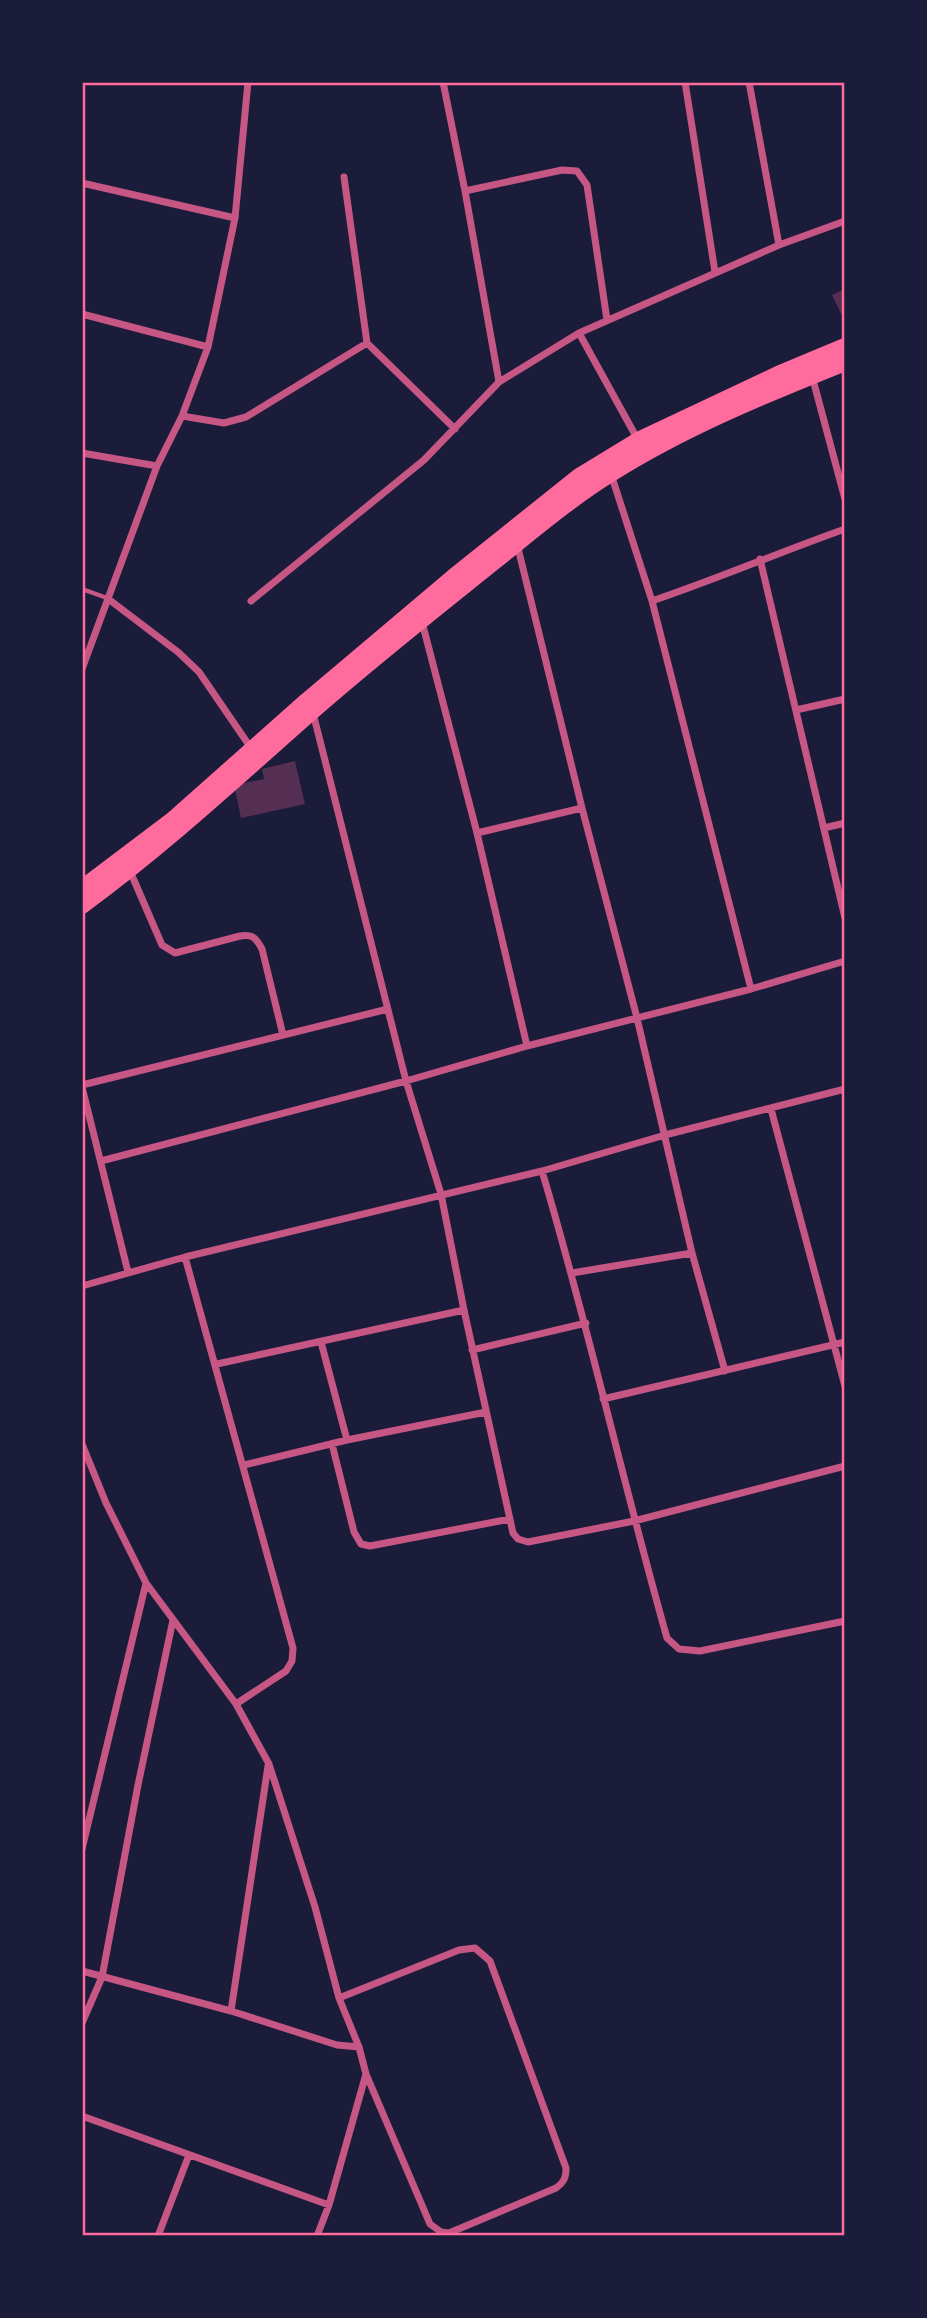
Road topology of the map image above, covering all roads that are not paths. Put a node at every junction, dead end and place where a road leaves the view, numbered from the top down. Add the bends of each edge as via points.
1 (248, 82) edge
2 (443, 82) edge
3 (685, 82) edge
4 (749, 82) edge
5 (344, 177) dead end
6 (82, 183) edge
7 (466, 191) junction
8 (235, 218) junction
9 (845, 221) edge
10 (779, 244) junction
11 (715, 272) junction
12 (82, 314) edge
13 (607, 320) junction
14 (579, 333) junction
15 (367, 343) junction
16 (208, 346) junction
17 (845, 346) edge
18 (845, 363) edge
19 (812, 376) junction
20 (499, 382) junction
21 (182, 416) junction
22 (455, 429) junction
23 (638, 440) junction
24 (82, 453) edge
25 (157, 466) junction
26 (611, 474) junction
27 (845, 499) edge
28 (845, 528) edge
29 (517, 544) junction
30 (760, 559) junction
31 (82, 589) edge
32 (107, 598) junction
33 (251, 601) dead end
34 (652, 601) junction
35 (421, 620) junction
36 (82, 669) edge
37 (845, 699) edge
38 (796, 709) junction
39 (312, 711) junction
40 (253, 751) junction
41 (582, 808) junction
42 (845, 823) edge
43 (824, 828) junction
44 (477, 833) junction
45 (130, 871) junction
46 (82, 888) edge
47 (82, 906) edge
48 (845, 918) edge
49 (845, 961) edge
50 (751, 989) junction
51 (388, 1009) junction
52 (637, 1018) junction
53 (283, 1035) junction
54 (527, 1046) junction
55 (406, 1081) junction
56 (82, 1086) edge
57 (845, 1089) edge
58 (771, 1109) junction
59 (665, 1135) junction
60 (101, 1161) junction
61 (541, 1171) junction
62 (441, 1194) junction
63 (692, 1253) junction
64 (185, 1257) junction
65 (128, 1272) junction
66 (572, 1273) junction
67 (82, 1286) edge
68 (464, 1310) junction
69 (586, 1323) junction
70 (321, 1342) junction
71 (845, 1342) edge
72 (834, 1345) junction
73 (472, 1350) junction
74 (217, 1364) junction
75 (725, 1371) junction
76 (845, 1386) edge
77 (603, 1399) junction
78 (486, 1412) junction
79 (347, 1440) junction
80 (82, 1444) edge
81 (332, 1444) junction
82 (244, 1465) junction
83 (845, 1466) edge
84 (510, 1519) junction
85 (634, 1521) junction
86 (146, 1583) junction
87 (173, 1620) junction
88 (845, 1621) edge
89 (236, 1704) junction
90 (268, 1764) junction
91 (82, 1849) edge
92 (82, 1971) edge
93 (102, 1977) junction
94 (339, 1998) junction
95 (231, 2011) junction
96 (82, 2023) edge
97 (359, 2048) junction
98 (366, 2074) junction
99 (82, 2116) edge
100 (189, 2155) junction
101 (329, 2205) junction
102 (158, 2236) edge
103 (317, 2236) edge

1 - 8 street
2 - 7 street
3 - 11 street
4 - 10 street
5 - 15 street
6 - 8 street
7 - 13 street via 562,170 577,171 587,185
7 - 20 street
8 - 16 street
9 - 10 street
10 - 11 street
11 - 13 street
12 - 16 street
13 - 14 street
14 - 20 street
14 - 23 street
15 - 21 street via 246,417 224,423
15 - 22 street
16 - 21 street
17 - 23 main road
18 - 19 main road
19 - 26 main road via 709,421
19 - 27 street
20 - 22 street
21 - 25 street
22 - 33 street via 383,495
23 - 40 main road via 579,476 465,568
24 - 25 street
25 - 32 street
26 - 29 main road
26 - 34 street
28 - 30 street
29 - 35 main road
29 - 41 street
30 - 34 street
30 - 38 street
31 - 32 lane
32 - 36 street
32 - 40 street via 199,672
34 - 50 street
35 - 39 main road
35 - 44 street
37 - 38 street
38 - 43 street
39 - 45 main road
39 - 51 street
40 - 46 main road
41 - 44 street
41 - 52 street
42 - 43 street
43 - 48 street
44 - 54 street
45 - 47 main road
45 - 53 street via 162,945 169,951 248,934 255,937
49 - 50 street
50 - 52 street
51 - 53 street
51 - 55 street
52 - 54 street
52 - 59 street
53 - 56 street
54 - 55 street
55 - 60 street
55 - 62 street
56 - 60 street
57 - 58 street
58 - 59 street
58 - 72 street
59 - 61 street
59 - 63 street
60 - 65 street
61 - 62 street
61 - 66 street
62 - 64 street
62 - 68 street
63 - 66 street
63 - 75 street
64 - 65 street
64 - 74 street
65 - 67 street
66 - 69 street
68 - 70 street
68 - 73 street
69 - 73 street
69 - 77 street
70 - 74 street
70 - 79 street
71 - 72 street
72 - 75 street
72 - 76 street
73 - 78 street
74 - 82 street
75 - 77 street
77 - 85 street
78 - 79 street
78 - 84 street
79 - 81 street
80 - 86 street
81 - 82 street
81 - 84 street via 361,1544
82 - 89 street via 293,1648 286,1671
83 - 85 street
84 - 85 street via 513,1533 528,1542
85 - 88 street via 667,1638 679,1649 700,1651
86 - 87 street
86 - 91 street
87 - 89 street
87 - 93 street
89 - 90 street
90 - 94 street
90 - 95 street
92 - 93 street
93 - 95 street
93 - 96 street
94 - 97 street
94 - 98 street via 459,1950 475,1948 483,1953 490,1961 566,2168 563,2183 449,2233 434,2229
95 - 97 street
97 - 98 street
98 - 101 street
99 - 100 street
100 - 101 street
100 - 102 street
101 - 103 street

